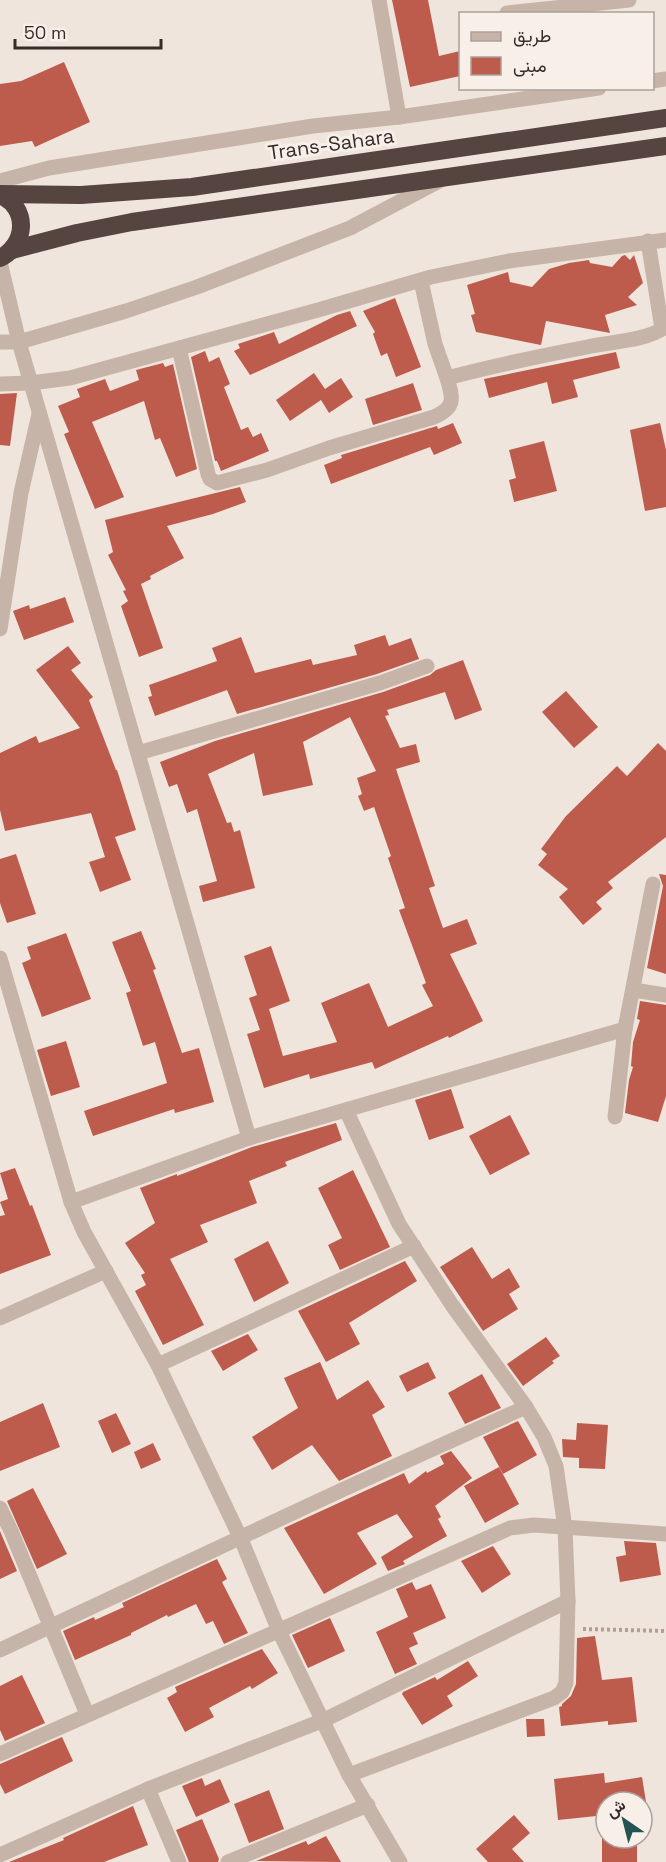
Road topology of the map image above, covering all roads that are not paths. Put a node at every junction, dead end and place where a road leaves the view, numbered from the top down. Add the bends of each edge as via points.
1 (379, 0) edge
2 (629, 0) edge
3 (516, 12) edge
4 (572, 90) edge
5 (518, 94) edge
6 (399, 117) junction
7 (666, 118) edge
8 (666, 146) edge
9 (447, 177) junction
10 (0, 181) edge
11 (0, 194) edge
12 (666, 240) edge
13 (648, 241) junction
14 (4, 257) edge
15 (421, 280) junction
16 (664, 328) edge
17 (0, 342) edge
18 (19, 342) junction
19 (179, 348) junction
20 (447, 378) junction
21 (32, 383) junction
22 (0, 384) edge
23 (40, 411) junction
24 (0, 629) edge
25 (427, 666) dead end
26 (138, 753) junction
27 (653, 884) dead end
28 (0, 958) edge
29 (633, 990) junction
30 (666, 995) edge
31 (625, 1029) junction
32 (346, 1110) junction
33 (615, 1117) dead end
34 (249, 1138) junction
35 (71, 1202) junction
36 (414, 1246) junction
37 (106, 1271) junction
38 (0, 1318) edge
39 (158, 1365) junction
40 (526, 1407) junction
41 (0, 1508) edge
42 (566, 1528) junction
43 (6, 1534) edge
44 (666, 1534) edge
45 (241, 1539) junction
46 (568, 1601) junction
47 (51, 1625) junction
48 (279, 1631) junction
49 (0, 1650) edge
50 (87, 1714) junction
51 (324, 1720) junction
52 (0, 1754) edge
53 (349, 1774) junction
54 (148, 1789) junction
55 (368, 1806) junction
56 (0, 1856) edge
57 (3, 1862) edge
58 (179, 1862) edge
59 (228, 1862) edge
60 (400, 1862) edge

1 - 6 street
2 - 3 street
4 - 5 street
5 - 6 street
6 - 10 street via 312,126 49,168
7 - 11 highway, Trans-Sahara via 192,187 81,195
8 - 9 highway
9 - 14 highway via 132,222 77,233
9 - 18 street via 351,228 291,252 126,311
11 - 14 highway via 12,203 21,218 21,235
12 - 13 street
13 - 15 street via 509,261
13 - 16 street
14 - 18 street
15 - 19 street
15 - 20 street
16 - 20 street via 640,338
17 - 18 street
18 - 21 street
19 - 20 street via 208,474 217,483 439,415 453,397
19 - 21 street via 70,378
21 - 22 street
21 - 23 street
23 - 24 street via 21,493
23 - 26 street
25 - 26 street
26 - 34 street
27 - 29 street
28 - 35 street
29 - 30 street
29 - 31 street
31 - 32 street
31 - 33 street
32 - 34 street
32 - 36 street via 399,1224
34 - 35 street
35 - 37 street
36 - 39 street
36 - 40 street
37 - 38 street
37 - 39 street
39 - 45 street
40 - 42 street via 556,1466
40 - 45 street
41 - 43 street
42 - 44 street
42 - 46 street
42 - 48 street via 510,1528
43 - 47 street
45 - 47 street
45 - 48 street
46 - 51 street
46 - 53 street via 566,1683 562,1692
47 - 49 street
47 - 50 street
48 - 50 street
48 - 51 street
50 - 52 street
51 - 53 street
51 - 54 street
53 - 55 street
54 - 56 street
54 - 58 street
55 - 59 street
55 - 60 street
56 - 57 street

